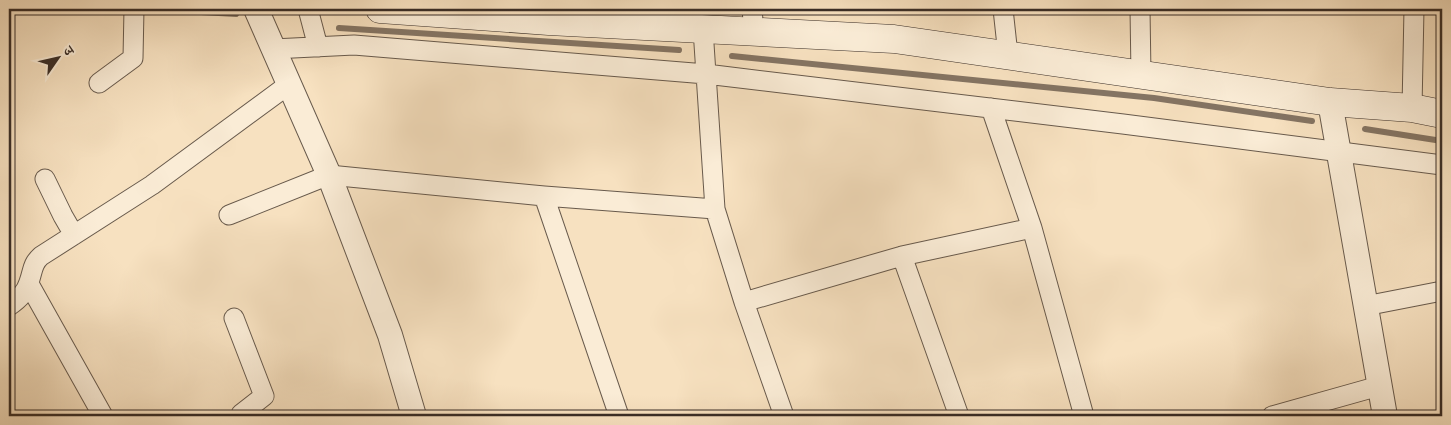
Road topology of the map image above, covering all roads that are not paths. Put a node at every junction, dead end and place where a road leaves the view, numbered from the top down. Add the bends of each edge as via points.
1 (134, 9) edge
2 (256, 9) edge
3 (308, 9) edge
4 (380, 9) edge
5 (1003, 9) edge
6 (1140, 9) edge
7 (1414, 9) edge
8 (753, 20) edge
9 (703, 29) junction
10 (318, 47) junction
11 (273, 49) junction
12 (1008, 55) junction
13 (706, 74) junction
14 (1141, 75) junction
15 (99, 83) dead end
16 (288, 85) junction
17 (1330, 102) junction
18 (991, 108) junction
19 (1412, 108) junction
20 (1442, 114) edge
21 (1338, 151) junction
22 (1442, 165) edge
23 (328, 175) junction
24 (45, 179) dead end
25 (544, 196) junction
26 (715, 209) junction
27 (229, 215) dead end
28 (1032, 228) junction
29 (74, 235) junction
30 (902, 256) junction
31 (29, 284) junction
32 (1442, 292) edge
33 (744, 302) junction
34 (9, 306) edge
35 (1365, 306) junction
36 (234, 318) dead end
37 (1379, 386) junction
38 (103, 416) edge
39 (239, 416) edge
40 (414, 416) edge
41 (619, 416) edge
42 (784, 416) edge
43 (959, 416) edge
44 (1084, 416) edge
45 (1272, 416) edge
46 (1385, 416) edge

1 - 15 street via 133,58
2 - 11 street
3 - 10 street
4 - 9 main road
5 - 12 street
6 - 14 street
7 - 19 street
8 - 9 main road
8 - 12 main road
9 - 13 street
10 - 11 street
10 - 13 street via 354,45
11 - 16 street
12 - 14 main road
13 - 18 street
13 - 26 street
14 - 17 main road
16 - 23 street
16 - 29 street via 152,185
17 - 19 main road
17 - 21 street
18 - 21 street
18 - 28 street
19 - 20 main road
21 - 22 street
21 - 35 street
23 - 25 street
23 - 27 street
23 - 40 street via 390,335
24 - 29 street
25 - 26 street
25 - 41 street
26 - 33 street
28 - 30 street
28 - 44 street
29 - 31 street via 40,256 34,263
30 - 33 street
30 - 43 street
31 - 34 street via 20,299
31 - 38 street
32 - 35 street
33 - 42 street
35 - 37 street
36 - 39 street via 264,396
37 - 45 street
37 - 46 street

